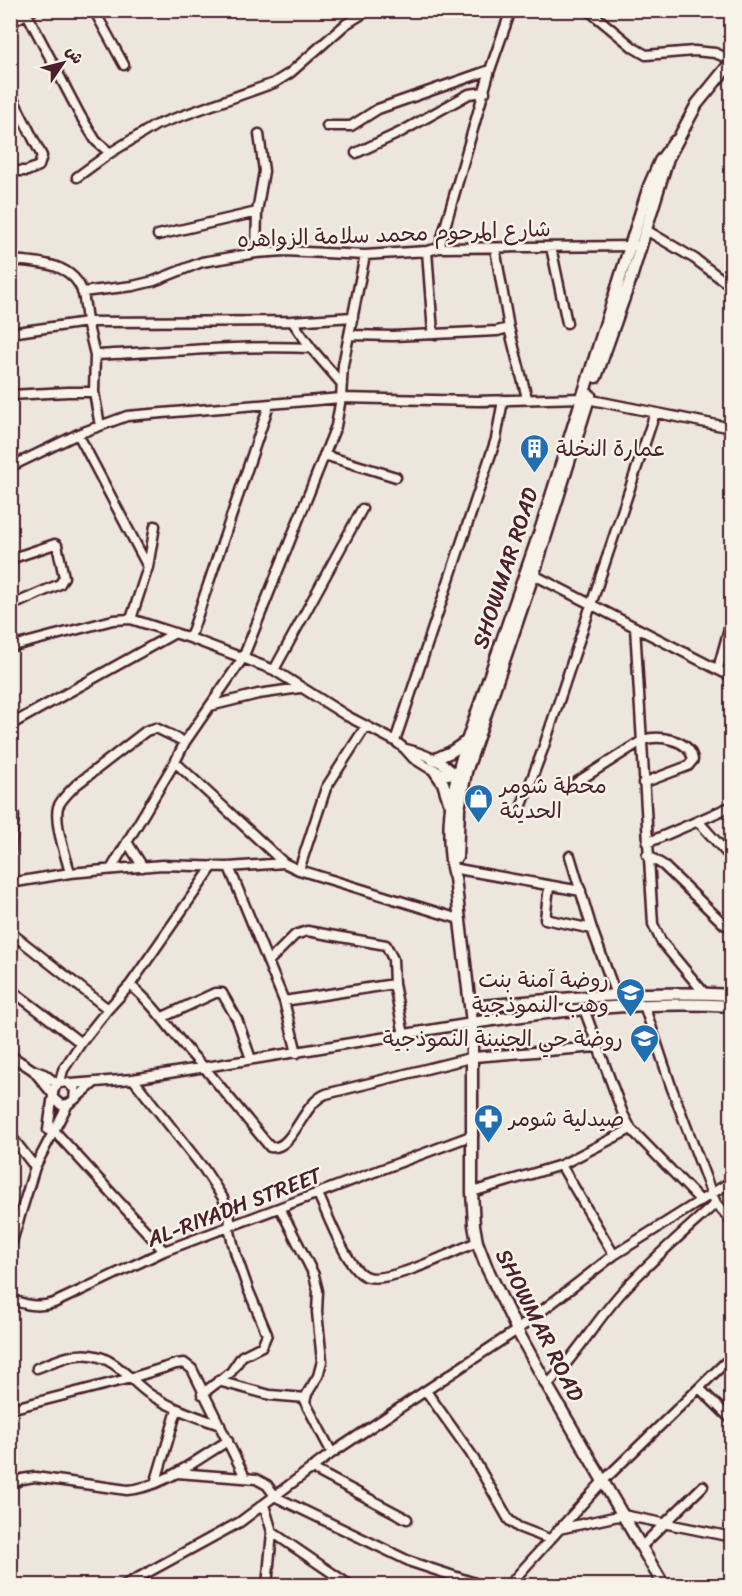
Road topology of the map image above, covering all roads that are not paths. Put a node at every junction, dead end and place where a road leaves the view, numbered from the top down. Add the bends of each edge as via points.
1 (94, 10) edge
2 (369, 10) edge
3 (511, 10) edge
4 (588, 10) edge
5 (28, 12) edge
6 (10, 23) edge
7 (732, 60) edge
8 (124, 65) dead end
9 (490, 70) junction
10 (485, 92) junction
11 (10, 93) edge
12 (327, 126) dead end
13 (259, 134) dead end
14 (675, 141) junction
15 (110, 153) junction
16 (356, 153) dead end
17 (10, 171) edge
18 (77, 177) dead end
19 (257, 212) junction
20 (646, 230) junction
21 (158, 235) dead end
22 (635, 246) junction
23 (551, 247) junction
24 (440, 248) junction
25 (495, 248) junction
26 (427, 251) junction
27 (256, 253) junction
28 (365, 255) junction
29 (10, 260) edge
30 (732, 287) edge
31 (82, 292) junction
32 (353, 316) junction
33 (292, 321) junction
34 (87, 322) junction
35 (567, 323) dead end
36 (509, 328) junction
37 (10, 333) edge
38 (433, 333) junction
39 (350, 335) junction
40 (311, 348) junction
41 (95, 355) junction
42 (342, 384) junction
43 (94, 392) junction
44 (10, 395) edge
45 (341, 398) junction
46 (527, 398) junction
47 (585, 399) junction
48 (503, 400) junction
49 (269, 405) junction
50 (655, 412) junction
51 (100, 426) junction
52 (732, 428) edge
53 (78, 434) junction
54 (324, 454) junction
55 (10, 466) edge
56 (396, 477) dead end
57 (363, 509) dead end
58 (155, 526) dead end
59 (10, 559) edge
60 (148, 567) junction
61 (534, 574) junction
62 (590, 605) junction
63 (10, 606) edge
64 (732, 617) edge
65 (131, 619) junction
66 (635, 627) junction
67 (175, 633) junction
68 (190, 638) junction
69 (10, 647) edge
70 (243, 658) junction
71 (718, 669) junction
72 (274, 670) junction
73 (732, 677) edge
74 (300, 688) junction
75 (210, 706) junction
76 (10, 725) edge
77 (366, 726) junction
78 (643, 740) junction
79 (395, 741) junction
80 (467, 741) junction
81 (185, 742) junction
82 (175, 762) junction
83 (433, 765) junction
84 (462, 773) junction
85 (577, 782) dead end
86 (643, 783) junction
87 (450, 805) junction
88 (732, 806) edge
89 (10, 811) edge
90 (519, 813) dead end
91 (698, 821) junction
92 (127, 842) junction
93 (647, 843) junction
94 (10, 855) edge
95 (647, 855) junction
96 (570, 856) dead end
97 (732, 859) edge
98 (284, 863) junction
99 (213, 866) junction
100 (143, 867) junction
101 (230, 867) junction
102 (111, 869) junction
103 (299, 870) junction
104 (455, 871) junction
105 (70, 873) junction
106 (10, 883) edge
107 (549, 886) junction
108 (580, 891) junction
109 (459, 919) junction
110 (725, 925) dead end
111 (592, 928) junction
112 (10, 932) edge
113 (269, 961) junction
114 (394, 984) junction
115 (130, 985) junction
116 (10, 989) edge
117 (616, 994) junction
118 (705, 994) junction
119 (732, 995) edge
120 (284, 1001) junction
121 (644, 1005) junction
122 (732, 1006) edge
123 (471, 1007) junction
124 (584, 1009) junction
125 (108, 1010) junction
126 (163, 1017) junction
127 (472, 1023) junction
128 (404, 1035) junction
129 (81, 1043) junction
130 (597, 1047) junction
131 (297, 1053) junction
132 (10, 1055) edge
133 (474, 1057) junction
134 (251, 1059) junction
135 (204, 1067) junction
136 (33, 1070) junction
137 (133, 1079) junction
138 (59, 1083) junction
139 (94, 1083) junction
140 (71, 1084) junction
141 (53, 1096) junction
142 (71, 1102) junction
143 (52, 1128) junction
144 (631, 1130) junction
145 (10, 1135) edge
146 (472, 1135) junction
147 (561, 1165) junction
148 (35, 1167) junction
149 (732, 1180) edge
150 (472, 1192) junction
151 (711, 1192) junction
152 (318, 1194) junction
153 (700, 1200) junction
154 (716, 1203) junction
155 (280, 1209) junction
156 (732, 1222) edge
157 (13, 1224) edge
158 (229, 1228) junction
159 (477, 1242) junction
160 (10, 1248) edge
161 (165, 1251) junction
162 (614, 1255) junction
163 (10, 1299) edge
164 (517, 1330) junction
165 (732, 1356) edge
166 (37, 1368) dead end
167 (131, 1378) junction
168 (218, 1381) junction
169 (547, 1385) junction
170 (699, 1388) junction
171 (426, 1391) junction
172 (202, 1394) junction
173 (306, 1398) junction
174 (10, 1409) edge
175 (177, 1410) junction
176 (732, 1420) edge
177 (220, 1425) junction
178 (228, 1441) junction
179 (332, 1453) junction
180 (311, 1468) junction
181 (177, 1473) junction
182 (245, 1477) junction
183 (156, 1481) junction
184 (603, 1481) junction
185 (10, 1485) edge
186 (703, 1486) dead end
187 (276, 1497) junction
188 (264, 1504) junction
189 (623, 1515) junction
190 (406, 1519) dead end
191 (665, 1523) junction
192 (558, 1530) junction
193 (272, 1532) junction
194 (732, 1537) edge
195 (549, 1539) junction
196 (641, 1547) junction
197 (123, 1586) edge
198 (267, 1586) edge
199 (351, 1586) edge
200 (484, 1586) edge
201 (508, 1586) edge
202 (664, 1586) edge

1 - 8 street
2 - 15 street via 274,83 156,125
3 - 9 street
4 - 7 street via 646,55 694,51
5 - 6 street
5 - 15 street via 80,115 96,141
7 - 14 main road, SHOWMAR ROAD
9 - 10 street
9 - 12 street via 378,109 351,126
10 - 16 street via 469,94
10 - 24 street
11 - 17 street via 42,156 39,166 33,169
13 - 19 street via 264,171
14 - 20 main road, SHOWMAR ROAD
14 - 22 main road, SHOWMAR ROAD via 654,171
15 - 18 street
19 - 21 street
19 - 27 street
20 - 22 main road, SHOWMAR ROAD
20 - 30 street
22 - 23 street, شارع المرحوم محمد سلامة الزواهره
22 - 47 main road, SHOWMAR ROAD
23 - 25 street, شارع المرحوم محمد سلامة الزواهره
23 - 35 street
24 - 25 street, شارع المرحوم محمد سلامة الزواهره
24 - 26 street, شارع المرحوم محمد سلامة الزواهره
25 - 36 street
26 - 28 street, شارع المرحوم محمد سلامة الزواهره
26 - 38 street
27 - 28 street, شارع المرحوم محمد سلامة الزواهره
27 - 31 street, شارع المرحوم محمد سلامة الزواهره via 202,262 133,286
28 - 32 street
29 - 31 street via 57,266 77,280
31 - 34 street
32 - 33 street
32 - 39 street
33 - 34 street
33 - 40 street
34 - 37 street
34 - 41 street
36 - 38 street
36 - 46 street
38 - 39 street
39 - 42 street
40 - 41 street
40 - 42 street
41 - 43 street
42 - 45 street
43 - 44 street
43 - 51 street
45 - 48 street
45 - 49 street
45 - 54 street via 336,426
46 - 47 street
46 - 48 street
47 - 50 street
47 - 61 main road, SHOWMAR ROAD
47 - 80 main road, SHOWMAR ROAD
48 - 79 street via 496,439
49 - 51 street via 127,416
49 - 68 street
50 - 52 street
50 - 62 street
51 - 53 street
53 - 55 street
53 - 60 street
54 - 56 street
54 - 70 street
57 - 72 street
58 - 60 street
59 - 63 street via 55,544 64,577 60,584
60 - 65 street
61 - 62 street
61 - 84 main road, SHOWMAR ROAD
62 - 66 street
62 - 90 street
64 - 71 street
65 - 67 street
65 - 69 street via 113,620
66 - 71 street
66 - 78 street
67 - 68 street
67 - 76 street
68 - 70 street
70 - 72 street
70 - 75 street
71 - 73 street
72 - 74 street
74 - 75 street
74 - 77 street
75 - 81 street
77 - 79 street
77 - 103 street via 326,788
78 - 85 street
78 - 86 street
78 - 86 street via 670,740 686,747 693,756 685,768
79 - 83 street via 413,758
80 - 83 main road
80 - 84 main road, SHOWMAR ROAD
81 - 82 street
81 - 105 street via 156,728 146,731 67,794 58,806 58,822
82 - 92 street
82 - 98 street
83 - 84 street via 447,775
83 - 87 main road
84 - 87 main road, SHOWMAR ROAD
84 - 104 main road, SHOWMAR ROAD
86 - 93 street
87 - 104 main road, SHOWMAR ROAD
88 - 91 street
89 - 94 street via 14,816
91 - 93 street
91 - 97 street
92 - 100 street
92 - 102 street
93 - 95 street
95 - 110 street via 663,865
95 - 118 street via 655,930
96 - 108 street
98 - 101 street
98 - 103 street
99 - 100 street
99 - 101 street
99 - 115 street
100 - 102 street
101 - 113 street
102 - 105 street
103 - 109 street
104 - 107 street
104 - 109 main road, SHOWMAR ROAD
105 - 106 street
107 - 108 street
107 - 111 street via 545,919
108 - 111 street
109 - 123 main road, SHOWMAR ROAD
111 - 117 street
112 - 125 street
113 - 114 street via 295,935 312,931 386,945 393,959
113 - 120 street
114 - 120 street
114 - 128 street
115 - 125 street
115 - 126 street
116 - 129 street
117 - 118 main road
117 - 123 main road
118 - 119 main road
120 - 131 street
121 - 122 main road
121 - 124 main road
121 - 151 street
123 - 127 main road, SHOWMAR ROAD
124 - 127 main road
124 - 130 street
125 - 129 street
126 - 134 street via 222,993 237,1018
126 - 135 street
127 - 128 street
127 - 133 main road, SHOWMAR ROAD
128 - 131 street
129 - 138 street
130 - 133 street
130 - 144 street
131 - 134 street
132 - 136 street
133 - 135 street via 319,1097 285,1144 274,1148
133 - 146 main road, SHOWMAR ROAD
134 - 135 street
135 - 137 street
136 - 138 street
136 - 141 street
137 - 139 street
137 - 158 street via 218,1188 230,1219
138 - 140 street
138 - 141 street
139 - 140 street
139 - 142 street
140 - 142 street via 75,1090
141 - 142 street via 58,1103
141 - 143 street
142 - 143 street
143 - 148 street
143 - 161 street
144 - 147 street
144 - 153 street
145 - 148 street
146 - 150 main road, SHOWMAR ROAD
146 - 152 street, AL-RIYADH STREET
147 - 150 street
147 - 162 street
148 - 157 street
149 - 151 street
150 - 159 main road, SHOWMAR ROAD
151 - 153 street
151 - 154 street
152 - 155 street, AL-RIYADH STREET
152 - 159 street via 350,1262 370,1278 398,1275
153 - 162 street
154 - 156 street
154 - 169 street via 621,1293
155 - 158 street, AL-RIYADH STREET
155 - 173 street via 314,1275 318,1291 322,1361
157 - 160 street
158 - 161 street, AL-RIYADH STREET
158 - 168 street via 267,1334 262,1346 242,1356 231,1372
159 - 164 main road, SHOWMAR ROAD
161 - 163 street, AL-RIYADH STREET via 46,1305 28,1306
162 - 164 street
164 - 169 main road, SHOWMAR ROAD
164 - 171 street
165 - 170 street
166 - 167 street via 90,1354 103,1358
167 - 172 street via 184,1364 192,1370
167 - 174 street
167 - 175 street
168 - 172 street
168 - 173 street via 270,1395
169 - 184 main road, SHOWMAR ROAD
170 - 176 street
170 - 184 street
171 - 179 street
171 - 195 street via 463,1442 509,1520
172 - 177 street
173 - 179 street
175 - 177 street
175 - 183 street
177 - 178 street
178 - 181 street
178 - 182 street
179 - 180 street
180 - 187 street
180 - 190 street
181 - 182 street
181 - 183 street
182 - 187 street via 267,1485
183 - 185 street via 127,1490 35,1477
184 - 189 main road, SHOWMAR ROAD
184 - 192 street
186 - 191 street
187 - 188 street
187 - 200 street via 411,1562
188 - 193 street
188 - 197 street via 231,1527
189 - 191 street
189 - 192 street
189 - 196 main road, SHOWMAR ROAD
191 - 194 street
191 - 196 street
192 - 195 street
193 - 198 street
193 - 199 street
195 - 201 street
196 - 202 main road, SHOWMAR ROAD

